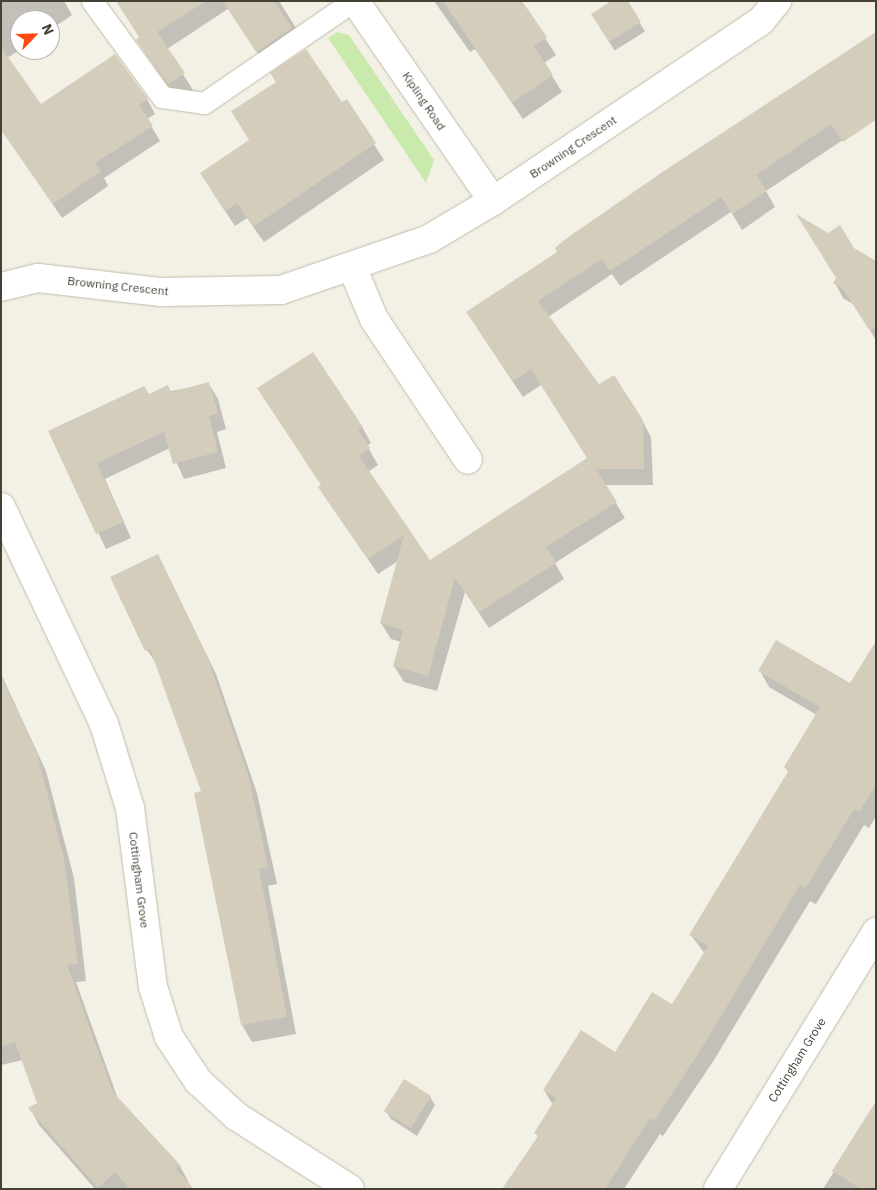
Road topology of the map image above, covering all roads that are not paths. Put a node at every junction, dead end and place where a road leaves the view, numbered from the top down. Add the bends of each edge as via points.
1 (92, 1) edge
2 (354, 1) edge
3 (778, 1) edge
4 (492, 201) junction
5 (352, 267) junction
6 (1, 288) edge
7 (468, 460) dead end
8 (1, 507) edge
9 (876, 932) edge
10 (350, 1189) edge
11 (718, 1189) edge

1 - 2 lane via 162,97 204,103
2 - 4 street, Kipling Road
3 - 4 street, Browning Crescent via 761,22
4 - 5 street, Browning Crescent via 429,239
5 - 6 street, Browning Crescent via 280,290 161,292 38,278
5 - 7 street via 374,319
8 - 10 street, Cottingham Grove via 104,724 130,808 153,987 169,1036 198,1081 236,1116
9 - 11 street, Cottingham Grove

